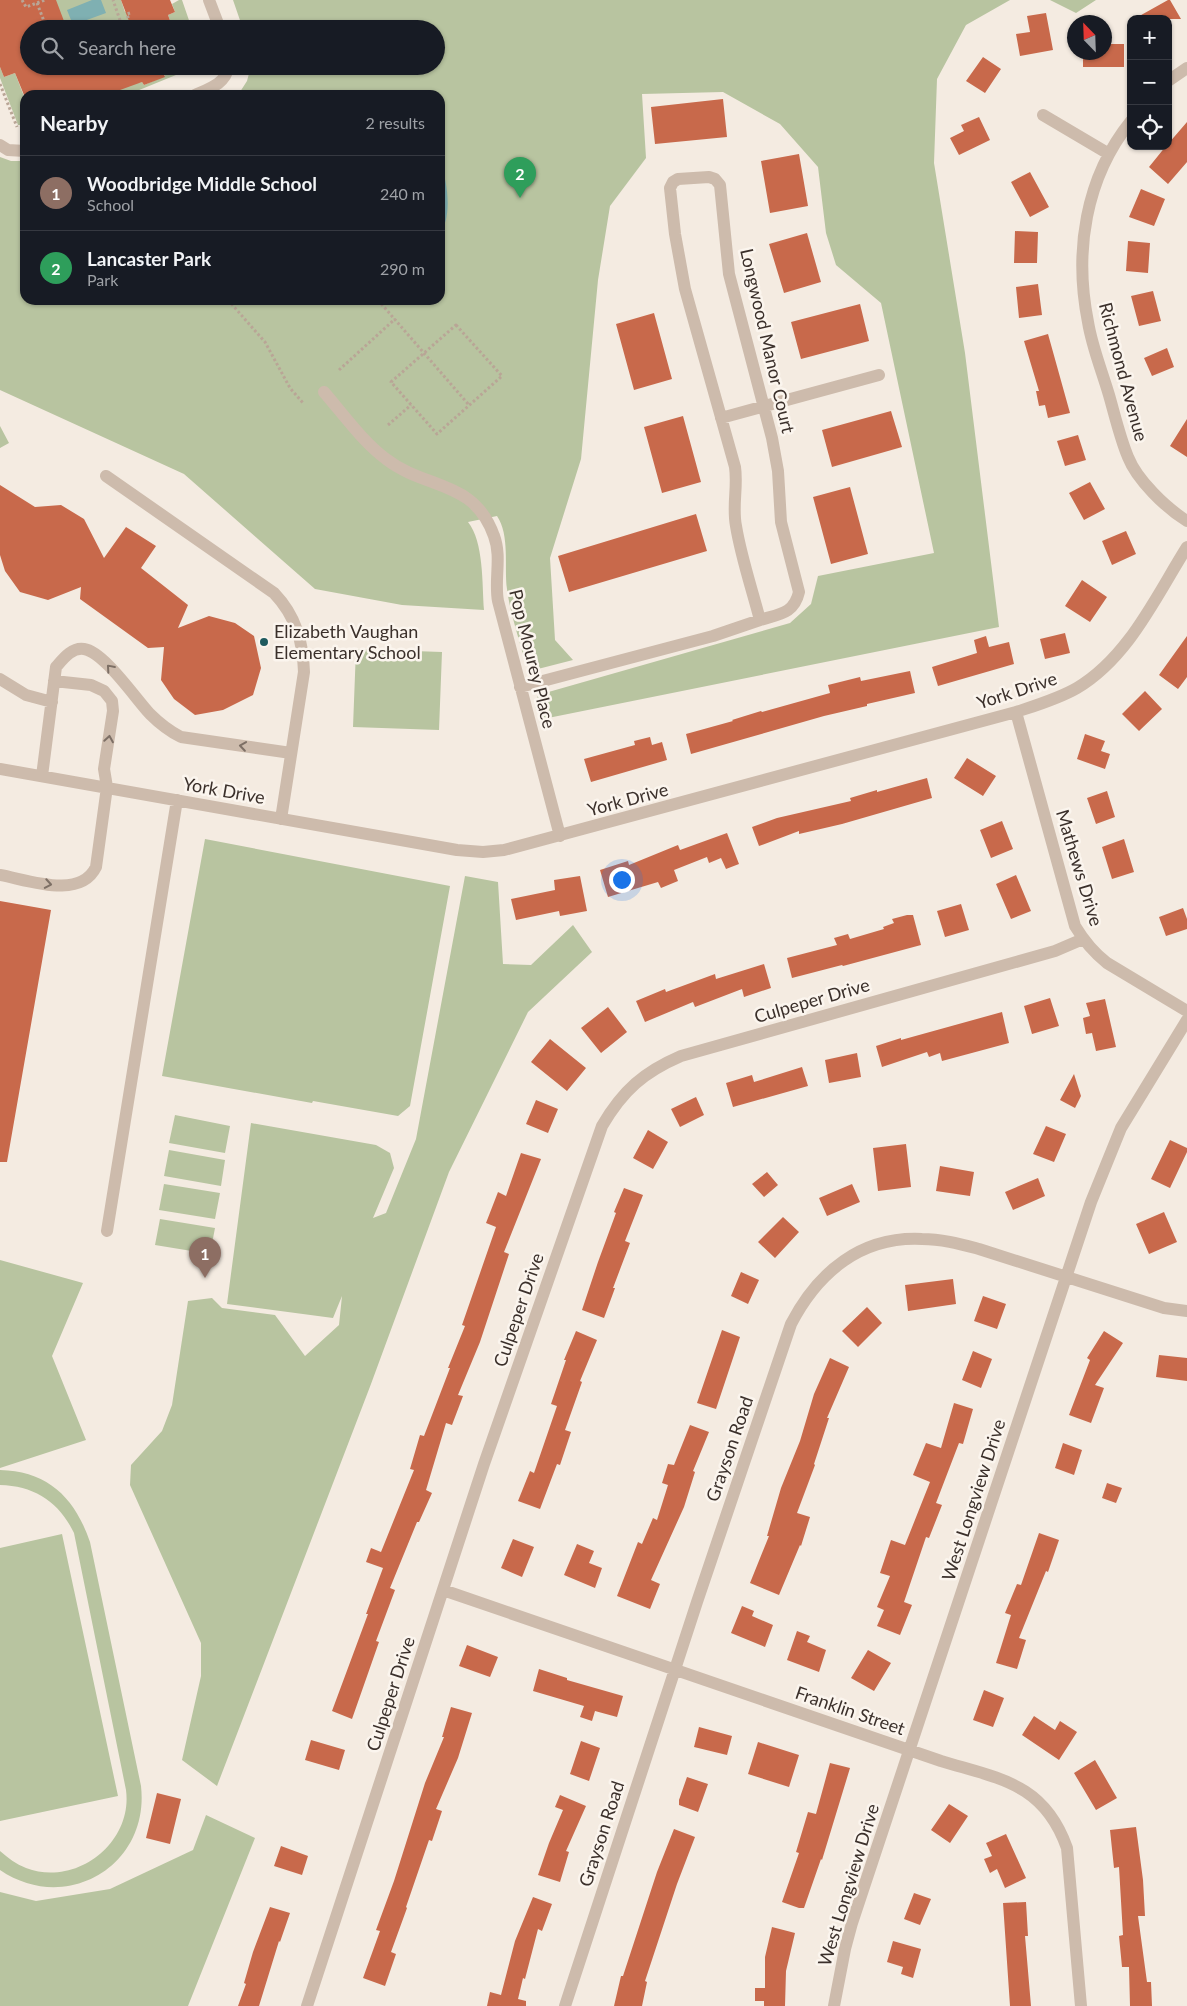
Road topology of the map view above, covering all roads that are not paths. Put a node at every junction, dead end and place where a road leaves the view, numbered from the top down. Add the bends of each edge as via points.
1 (209, 0) edge
2 (217, 20) edge
3 (1187, 68) edge
4 (226, 75) edge
5 (1172, 78) edge
6 (206, 90) edge
7 (1043, 115) dead end
8 (1127, 127) edge
9 (0, 145) edge
10 (20, 151) edge
11 (1109, 154) junction
12 (879, 375) dead end
13 (324, 392) dead end
14 (764, 406) junction
15 (720, 418) junction
16 (106, 476) dead end
17 (1187, 520) edge
18 (1187, 547) edge
19 (760, 620) junction
20 (0, 679) edge
21 (54, 681) junction
22 (520, 687) junction
23 (52, 702) junction
24 (1016, 712) junction
25 (291, 753) junction
26 (0, 769) edge
27 (42, 776) junction
28 (107, 787) junction
29 (177, 800) junction
30 (281, 819) junction
31 (560, 836) junction
32 (0, 875) edge
33 (1083, 939) junction
34 (1187, 1011) edge
35 (1187, 1020) edge
36 (107, 1231) dead end
37 (1066, 1277) junction
38 (1187, 1311) edge
39 (443, 1590) junction
40 (674, 1669) junction
41 (910, 1750) junction
42 (308, 2006) edge
43 (565, 2006) edge
44 (834, 2006) edge
45 (1081, 2006) edge

1 - 2 street
3 - 5 street
4 - 6 street via 220,83
7 - 11 street
8 - 11 street, Richmond Avenue
9 - 10 street via 8,150
11 - 17 street, Richmond Avenue via 1086,216 1082,283 1088,324 1128,459 1160,500
12 - 14 street
13 - 22 street, Pop Mourey Place via 386,460 459,492 482,514 496,542 497,594
14 - 15 street
14 - 15 street, Longwood Manor Court via 729,274 720,185 709,177 678,179 670,188 674,234 685,289
14 - 19 street, Longwood Manor Court via 778,471 781,522 799,592 797,601 788,611
15 - 19 street, Longwood Manor Court via 736,475 736,525
16 - 25 street via 274,593 291,615 301,643 304,672
18 - 24 street, York Drive via 1153,604 1110,662 1078,688
19 - 22 street, Longwood Manor Court via 713,636
20 - 23 street via 26,695
21 - 23 street
25 -> 21 street via 181,737 166,729 98,654 83,648 67,654 56,667
28 -> 21 street via 104,769 112,701 92,684
22 - 31 street, Pop Mourey Place
23 - 27 street
24 - 31 street, York Drive
24 - 33 street, Mathews Drive via 1075,926
25 - 30 street
26 - 27 street, York Drive
27 - 28 street, York Drive
28 - 29 street, York Drive
32 -> 28 street via 62,886 82,882 92,876 98,857
29 - 30 street, York Drive
29 - 36 street
30 - 31 street, York Drive via 483,852
33 - 34 street, Mathews Drive via 1107,963
33 - 39 street, Culpeper Drive via 1055,951 681,1056 660,1065 628,1089 602,1126
35 - 37 street, West Longview Drive via 1121,1128 1091,1202
37 - 38 street, Grayson Road via 1164,1308
37 - 40 street, Grayson Road via 951,1242 922,1238 877,1245 846,1259 815,1285 791,1324
37 - 41 street, West Longview Drive
39 - 40 street, Franklin Street
39 - 42 street, Culpeper Drive
40 - 41 street, Franklin Street
40 - 43 street, Grayson Road
41 - 44 street, West Longview Drive via 852,1923
41 - 45 street, Franklin Street via 1010,1782 1026,1791 1051,1814 1067,1848

